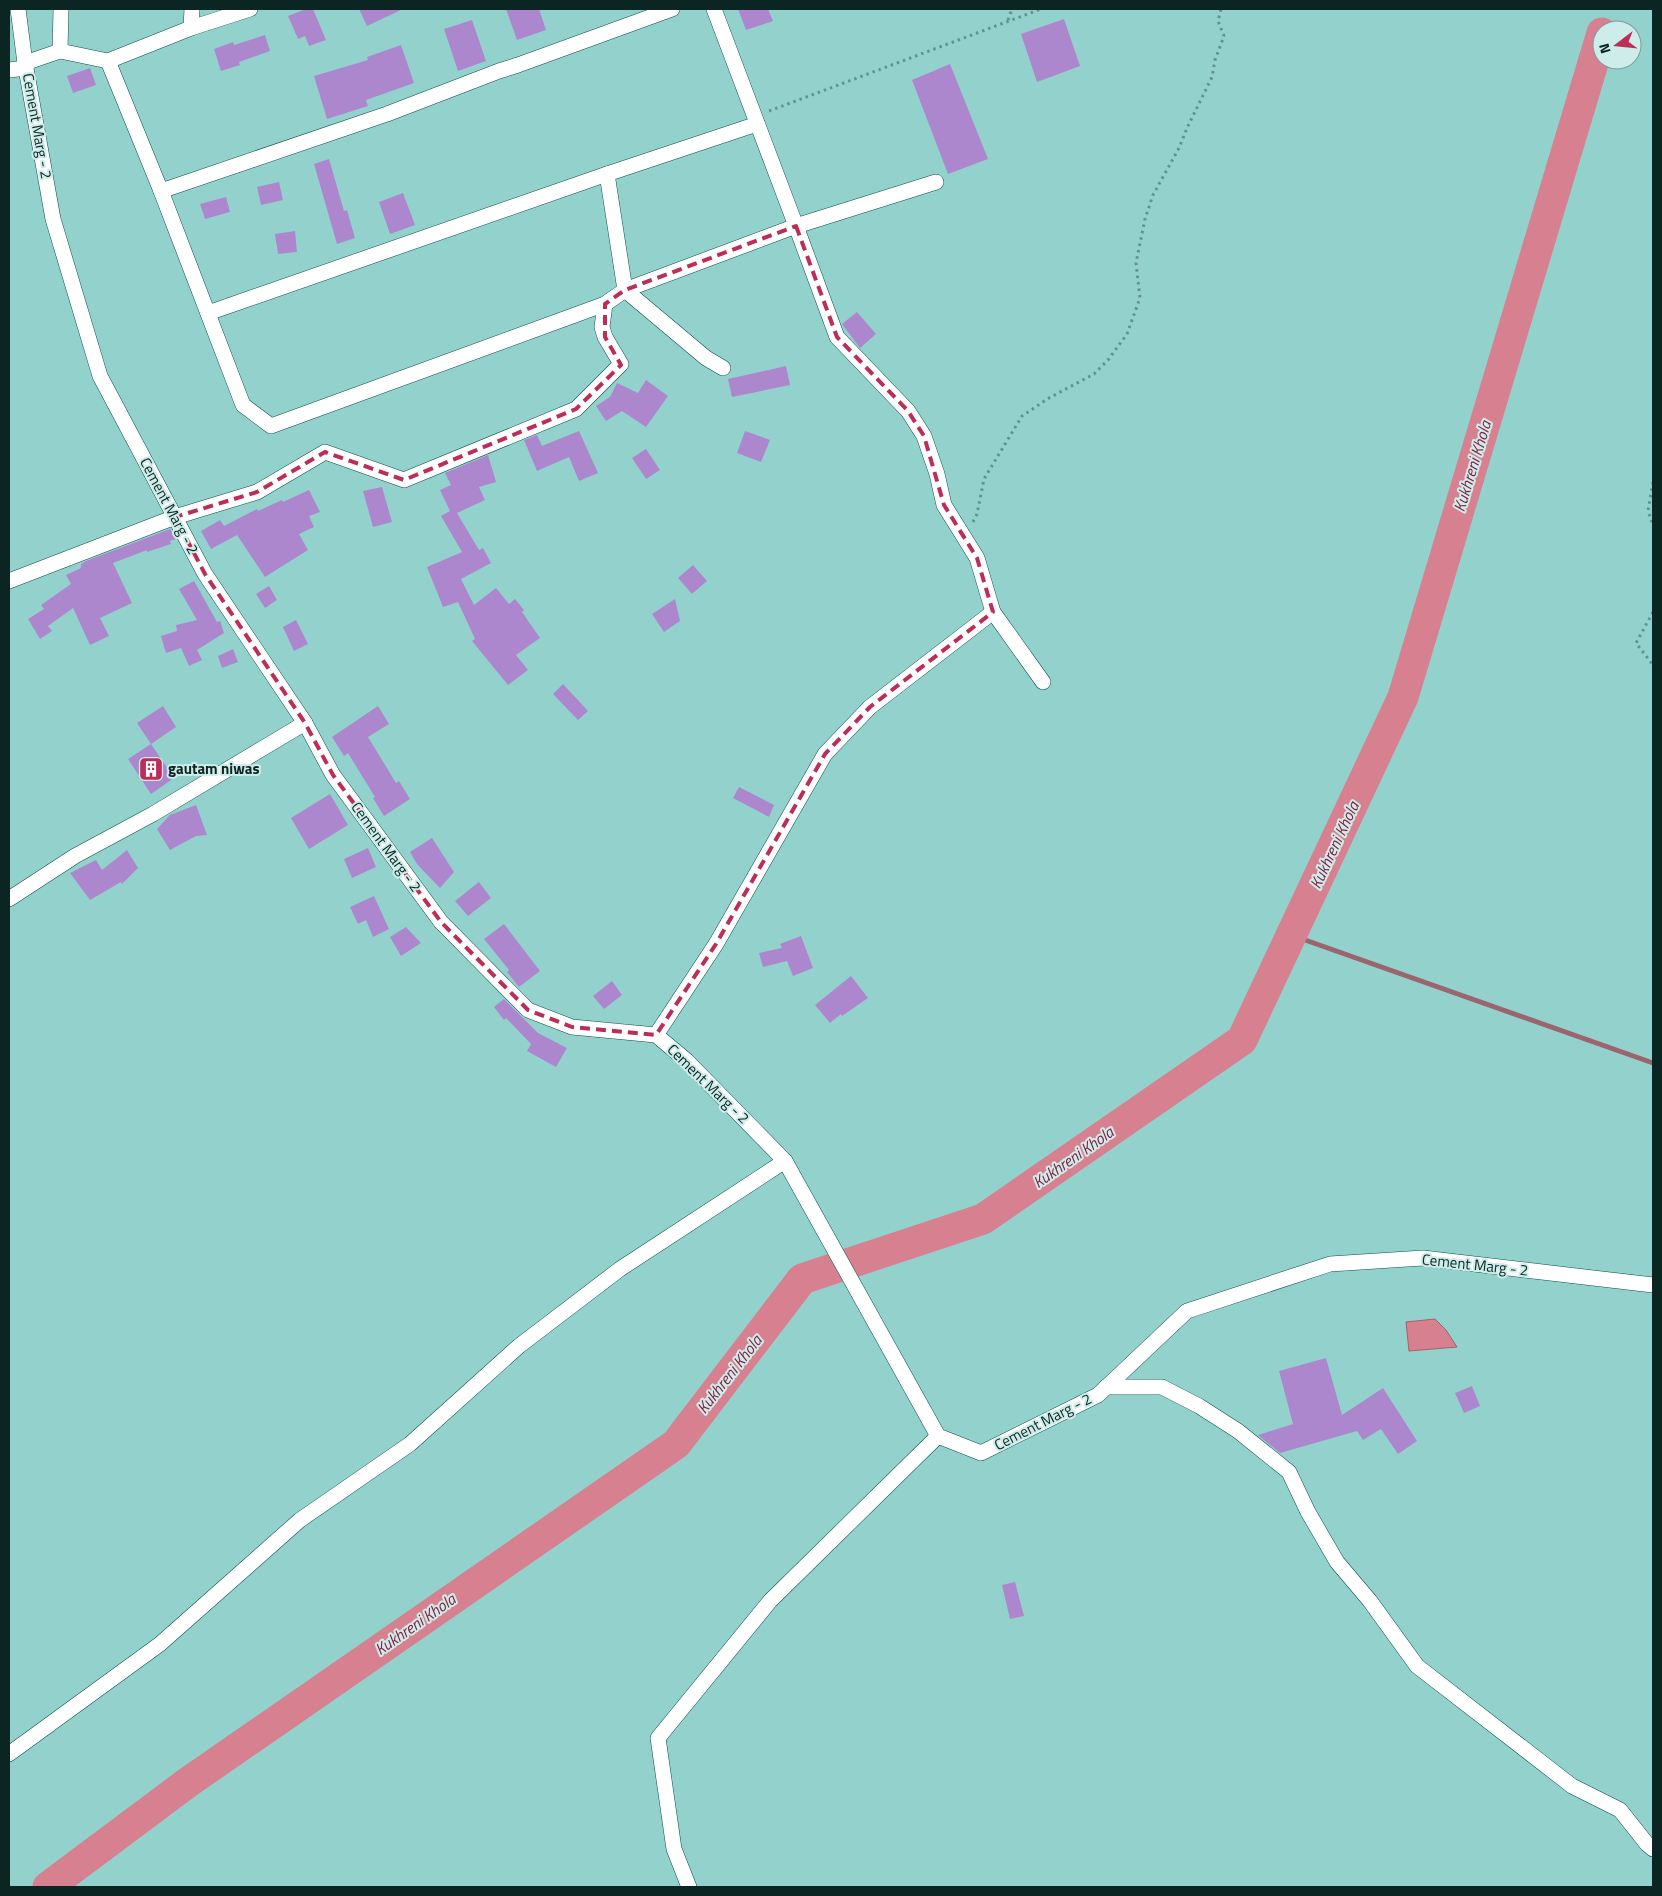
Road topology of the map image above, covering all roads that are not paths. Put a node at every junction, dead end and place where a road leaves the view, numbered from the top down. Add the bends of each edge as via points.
1 (18, 9) edge
2 (61, 9) edge
3 (192, 9) edge
4 (250, 9) edge
5 (672, 9) edge
6 (714, 9) edge
7 (191, 28) junction
8 (60, 52) junction
9 (108, 61) junction
10 (26, 65) junction
11 (9, 70) edge
12 (756, 120) junction
13 (607, 174) junction
14 (936, 182) dead end
15 (161, 191) junction
16 (796, 226) junction
17 (625, 290) junction
18 (605, 304) junction
19 (208, 313) junction
20 (723, 368) dead end
21 (175, 517) junction
22 (9, 581) edge
23 (993, 612) junction
24 (1043, 682) dead end
25 (305, 723) junction
26 (9, 899) edge
27 (656, 1034) junction
28 (785, 1161) junction
29 (1653, 1285) edge
30 (1106, 1387) junction
31 (938, 1436) junction
32 (9, 1754) edge
33 (1653, 1849) edge
34 (689, 1887) edge

1 - 10 street, Cement Marg - 2
2 - 8 street
3 - 7 street
4 - 7 street
5 - 15 street via 387,114
6 - 12 street
7 - 9 street
8 - 9 street
8 - 10 street
9 - 15 street
10 - 11 street
10 - 21 street, Cement Marg - 2 via 53,219 100,376
12 - 13 street
12 - 16 street
13 - 17 street
13 - 19 street
14 - 16 street
15 - 19 street
16 - 17 street
16 - 23 street via 837,337 908,411 924,436 944,504 977,558
17 - 18 street
17 - 20 street via 706,358
18 - 19 street via 271,426 242,406
18 - 21 street via 602,327 621,364 576,408 404,480 325,452 257,492
21 - 22 street
21 - 25 street, Cement Marg - 2 via 205,574
23 - 24 street
23 - 27 street via 870,707 825,754 716,944
25 - 26 street via 153,814 75,856
25 - 27 street, Cement Marg - 2 via 333,775 442,922 528,1010 572,1027
27 - 28 street, Cement Marg - 2 via 687,1061
28 - 31 street, Cement Marg - 2
28 - 32 street via 596,1287 519,1346 410,1444 300,1520 160,1644
29 - 30 street, Cement Marg - 2 via 1423,1258 1330,1264 1187,1311
30 - 31 street, Cement Marg - 2 via 1098,1395 981,1454
30 - 33 street via 1162,1387 1238,1431 1289,1472 1337,1562 1417,1666 1572,1786 1620,1810
31 - 34 street via 770,1601 658,1738 674,1850

